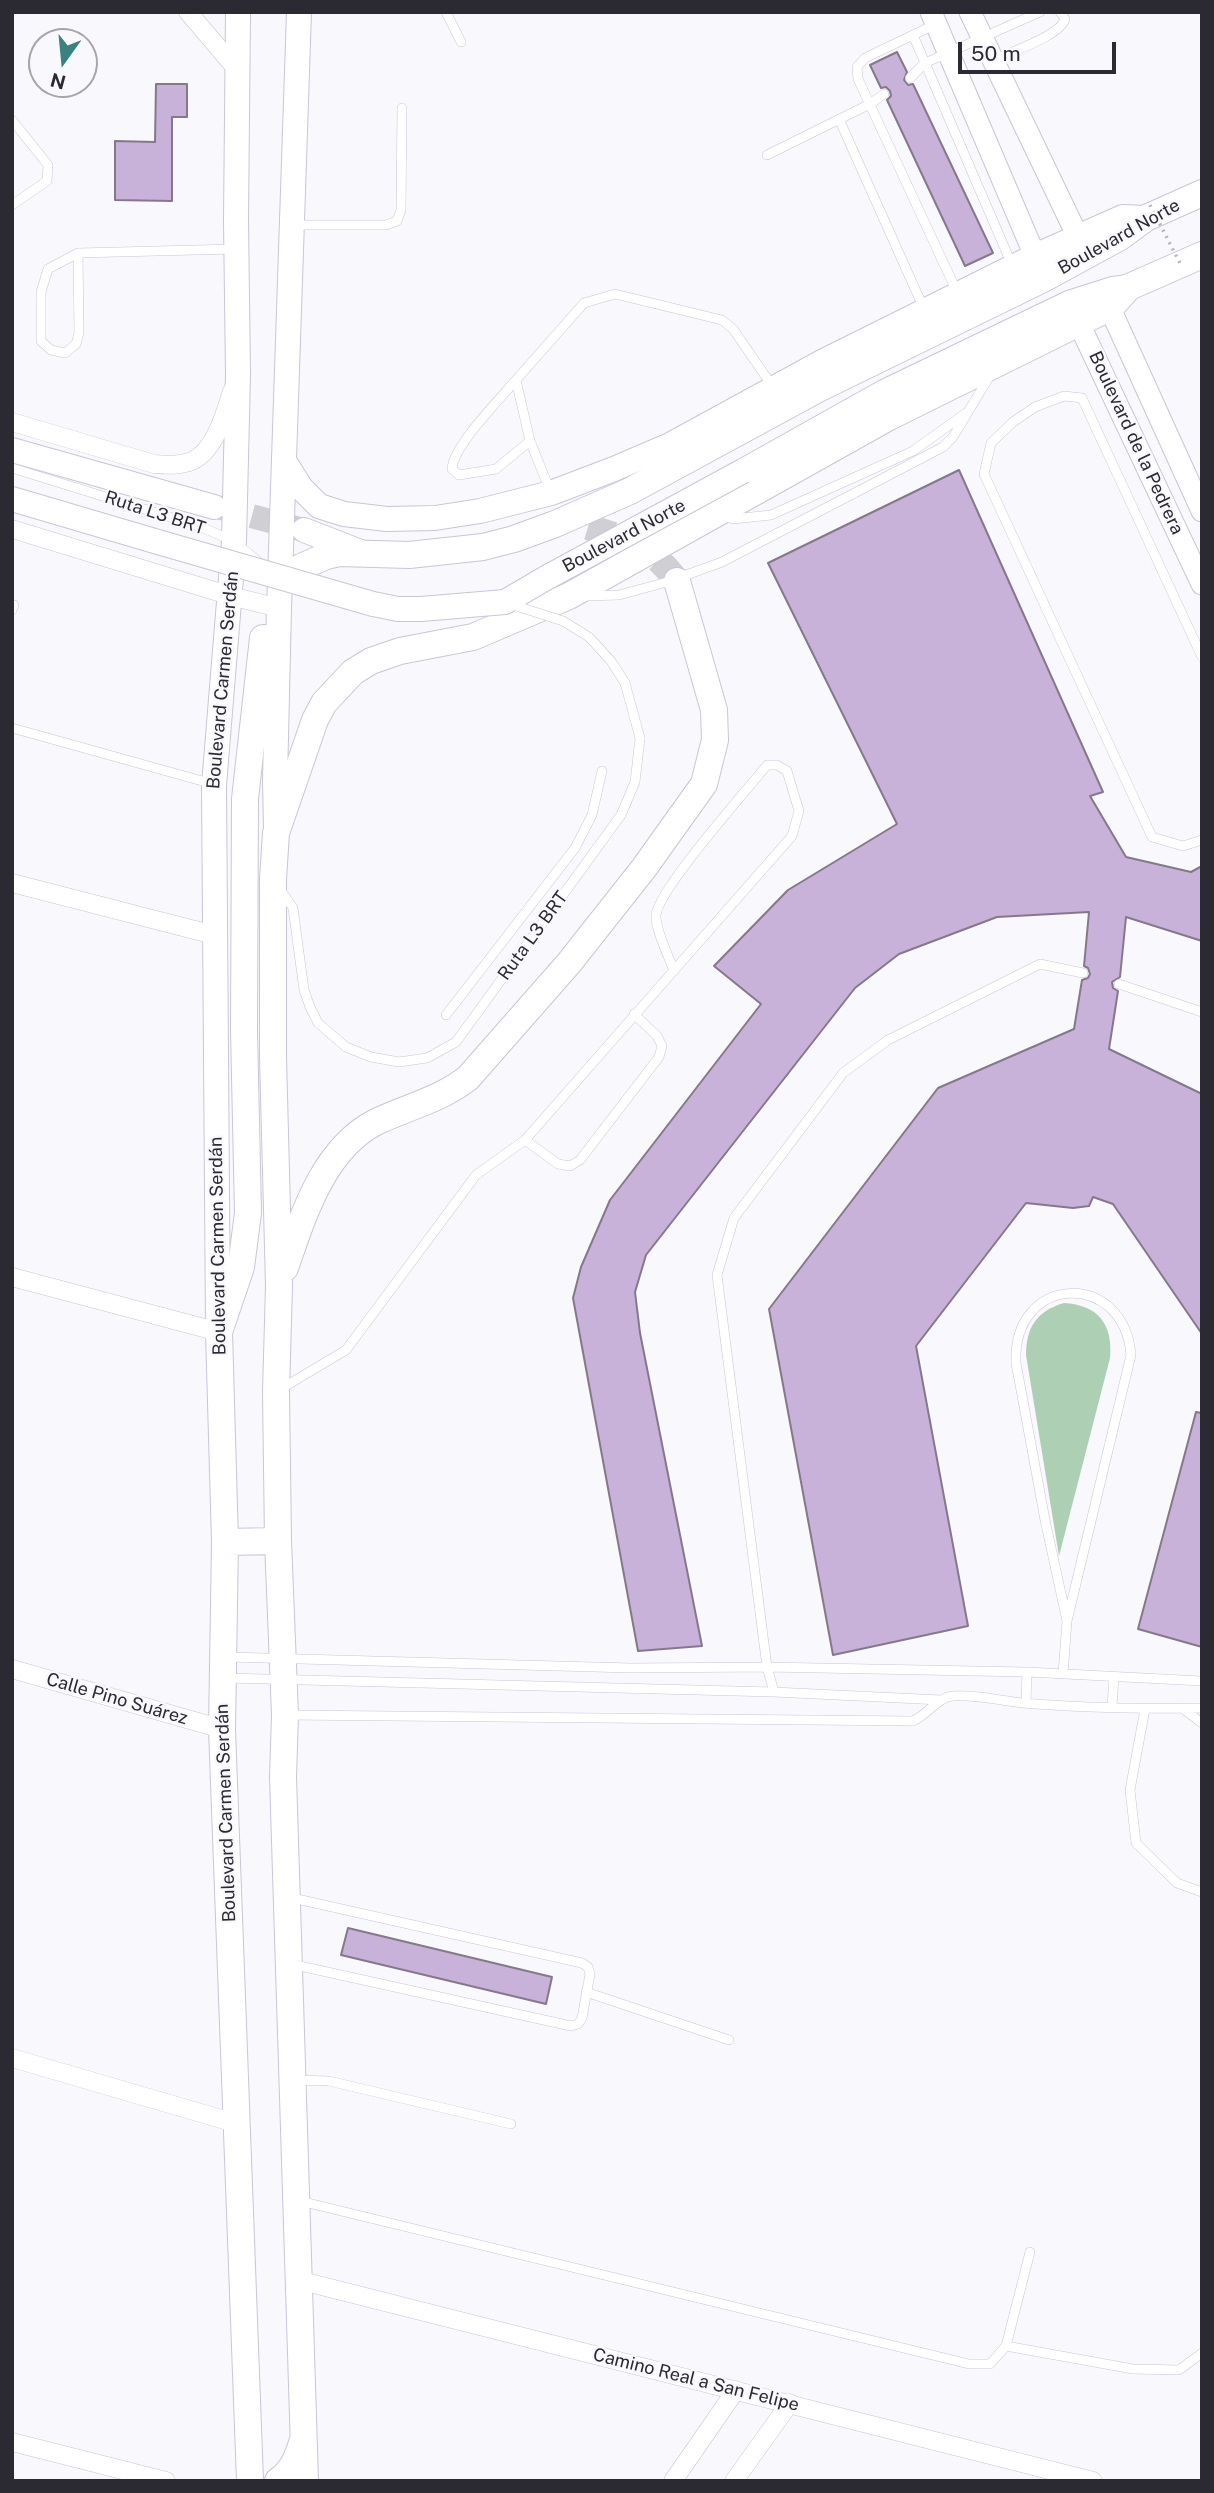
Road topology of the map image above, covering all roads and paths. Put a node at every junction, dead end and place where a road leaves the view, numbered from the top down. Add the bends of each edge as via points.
1 (188, 12) edge
2 (238, 12) edge
3 (446, 12) edge
4 (1040, 12) edge
5 (1060, 12) edge
6 (302, 14) edge
7 (974, 14) edge
8 (934, 18) edge
9 (913, 35) junction
10 (982, 40) junction
11 (461, 42) dead end
12 (949, 52) junction
13 (992, 61) junction
14 (925, 63) junction
15 (239, 72) junction
16 (910, 78) dead end
17 (884, 94) dead end
18 (870, 104) junction
19 (402, 108) dead end
20 (839, 119) junction
21 (12, 120) edge
22 (767, 155) dead end
23 (1202, 193) edge
24 (12, 205) edge
25 (1013, 207) junction
26 (1148, 211) junction
27 (992, 216) junction
28 (292, 225) junction
29 (1078, 237) junction
30 (236, 249) junction
31 (78, 253) junction
32 (1035, 256) junction
33 (1192, 261) edge
34 (1012, 267) junction
35 (957, 293) junction
36 (1107, 299) junction
37 (924, 311) junction
38 (1074, 313) junction
39 (998, 364) junction
40 (238, 375) junction
41 (516, 380) junction
42 (774, 389) junction
43 (969, 411) junction
44 (12, 422) edge
45 (530, 441) junction
46 (12, 450) edge
47 (284, 461) junction
48 (12, 468) edge
49 (551, 493) junction
50 (12, 499) edge
51 (214, 506) tunnel mouth
52 (1202, 511) edge
53 (714, 514) junction
54 (555, 524) junction
55 (589, 527) tunnel mouth
56 (12, 529) edge
57 (304, 530) tunnel mouth
58 (234, 541) junction
59 (367, 555) junction
60 (302, 567) dead end
61 (677, 581) tunnel mouth
62 (1202, 584) edge
63 (231, 596) junction
64 (569, 596) junction
65 (279, 597) junction
66 (505, 602) junction
67 (263, 638) dead end
68 (1202, 657) edge
69 (12, 728) edge
70 (602, 771) dead end
71 (214, 785) junction
72 (276, 833) junction
73 (1202, 841) edge
74 (273, 879) junction
75 (12, 883) edge
76 (214, 935) junction
77 (674, 971) junction
78 (1083, 973) dead end
79 (1119, 984) dead end
80 (1202, 1012) edge
81 (634, 1014) junction
82 (446, 1015) dead end
83 (525, 1140) junction
84 (12, 1277) edge
85 (279, 1286) junction
86 (219, 1332) junction
87 (276, 1392) junction
88 (278, 1541) junction
89 (225, 1542) junction
90 (1067, 1620) junction
91 (767, 1667) junction
92 (222, 1668) junction
93 (12, 1669) edge
94 (284, 1670) junction
95 (1027, 1672) junction
96 (1063, 1674) junction
97 (1114, 1677) junction
98 (1202, 1681) edge
99 (774, 1692) junction
100 (941, 1700) junction
101 (1026, 1703) junction
102 (1112, 1706) junction
103 (1182, 1708) junction
104 (1202, 1708) edge
105 (1145, 1709) junction
106 (285, 1715) junction
107 (1202, 1723) edge
108 (222, 1729) junction
109 (1202, 1892) edge
110 (286, 1897) junction
111 (289, 1964) junction
112 (586, 1992) junction
113 (729, 2040) dead end
114 (12, 2058) edge
115 (292, 2080) junction
116 (236, 2123) junction
117 (511, 2124) dead end
118 (296, 2200) junction
119 (1030, 2252) dead end
120 (298, 2280) junction
121 (1006, 2346) junction
122 (1202, 2353) edge
123 (736, 2390) junction
124 (790, 2403) junction
125 (304, 2438) junction
126 (12, 2442) edge
127 (251, 2480) edge
128 (166, 2481) edge
129 (278, 2481) edge
130 (305, 2481) edge
131 (673, 2481) edge
132 (734, 2481) edge
133 (1093, 2481) edge

1 - 15 street
2 - 15 main road, Boulevard Carmen Serdán
3 - 11 lane
4 - 10 lane
5 - 13 lane via 1065,19 1054,32
6 - 28 main road
7 - 10 street
8 - 9 lane
8 - 12 street
9 - 14 lane
9 - 18 lane via 865,58 858,67 858,79
10 - 12 lane
10 - 13 street
12 - 14 lane
12 - 25 street
13 - 29 street
14 - 16 lane
14 - 27 lane
15 - 30 main road, Boulevard Carmen Serdán
17 - 18 lane
18 - 20 lane
18 - 35 lane
19 - 28 lane via 401,210 397,221 386,225
20 - 22 lane
20 - 37 lane
21 - 24 lane via 48,165 47,180
23 - 26 main road, Boulevard Norte
25 - 27 lane
25 - 32 street
26 - 29 main road
26 - 33 path, bridge
26 - 54 main road, Boulevard Norte via 1120,237 1043,279 818,389 629,491
27 - 34 lane
28 - 47 main road
29 - 32 main road
30 - 31 lane
30 - 40 main road, Boulevard Carmen Serdán
31 - 31 lane via 48,269 41,292 41,341 51,350 65,353 76,344 79,333
32 - 34 main road
33 - 36 main road
34 - 35 main road
35 - 37 main road
36 - 38 main road
36 - 52 street, Boulevard de la Pedrera
37 - 42 main road
38 - 39 main road
38 - 62 street, Boulevard de la Pedrera
38 - 66 main road, Boulevard Norte, bridge via 884,392
39 - 43 lane
39 - 53 main road via 889,417
40 - 44 street via 210,444 194,460 177,465 154,464
40 - 58 main road, Boulevard Carmen Serdán
41 - 42 lane via 584,303 615,294 722,320
41 - 45 lane
41 - 45 lane via 453,459 452,469 459,475 496,469
42 - 49 main road via 670,445
43 - 53 lane via 913,451 771,516 733,519
43 - 64 lane via 943,447 722,562 619,595
45 - 49 lane
46 - 51 main road
47 - 49 main road via 319,506 344,514 387,519 435,517
47 - 65 main road
48 - 58 lane, Ruta L3 BRT
50 - 66 main road, Boulevard Norte, bridge via 373,604 421,609
53 - 64 main road
54 - 55 main road
54 - 59 main road, Boulevard Norte via 483,547
56 - 63 street
57 - 59 main road, Boulevard Norte
58 - 63 main road, Boulevard Carmen Serdán
58 - 65 lane, Ruta L3 BRT via 264,566
59 - 60 main road via 326,556
61 - 85 main road via 714,710 713,755 704,784 569,963 468,1078 433,1100 376,1122 340,1154 309,1202
63 - 65 street
63 - 71 main road, Boulevard Carmen Serdán
64 - 72 main road via 472,637 400,651 353,672 335,688 315,720
65 - 72 main road
66 - 74 lane, Ruta L3 BRT, bridge via 563,621 589,637 625,683 640,738 635,782 621,815 456,1042 427,1058 399,1062 346,1047 318,1023 304,990 293,908
67 - 86 main road via 245,799 248,1213 241,1267
68 - 73 lane via 1082,398 1064,396 1013,422 991,443 984,474 1152,837 1183,846
69 - 71 lane
70 - 82 lane via 592,815 575,848
71 - 76 main road, Boulevard Carmen Serdán
72 - 74 main road
74 - 85 main road
75 - 76 street
76 - 86 main road, Boulevard Carmen Serdán
77 - 77 lane via 656,918 658,904 767,765 777,765 787,771 799,811 792,836
77 - 81 lane
78 - 91 lane via 1040,964 888,1040 843,1073 734,1218 717,1275
79 - 80 lane
81 - 83 lane
81 - 83 lane via 657,1036 662,1046 659,1057 580,1160 570,1166 558,1164
83 - 87 lane via 476,1175 346,1350
84 - 86 street
85 - 87 main road
86 - 89 main road, Boulevard Carmen Serdán
87 - 88 main road
88 - 89 main road
88 - 94 main road
89 - 92 main road, Boulevard Carmen Serdán
90 - 90 lane via 1131,1355 1130,1338 1116,1313 1097,1299 1077,1294 1039,1304 1022,1324 1016,1343 1016,1363
90 - 96 lane
91 - 94 lane
91 - 95 lane
91 - 99 lane
92 - 94 lane
92 - 94 lane
92 - 108 main road, Boulevard Carmen Serdán
93 - 108 street, Calle Pino Suárez
94 - 99 lane
94 - 106 main road
95 - 96 lane
95 - 101 lane
96 - 97 lane
97 - 98 lane
97 - 102 lane
99 - 100 lane
100 - 101 lane via 952,1696
100 - 106 lane via 913,1721
101 - 102 lane
102 - 105 lane
103 - 104 lane
103 - 105 lane
103 - 107 lane
105 - 109 lane via 1130,1790 1136,1843 1177,1883
106 - 110 main road
108 - 116 main road, Boulevard Carmen Serdán
110 - 111 main road
110 - 112 lane via 582,1963 590,1974
111 - 112 lane via 571,2026 582,2018
111 - 115 main road
112 - 113 lane
114 - 116 street
115 - 117 lane via 329,2081
115 - 118 main road
116 - 127 main road, Boulevard Carmen Serdán
118 - 120 main road
118 - 121 lane via 969,2364 990,2364
119 - 121 lane
120 - 123 street, Camino Real a San Felipe
120 - 125 main road
121 - 122 lane via 1133,2369 1179,2370
123 - 124 street, Camino Real a San Felipe
123 - 131 street
124 - 132 street
124 - 133 street, Camino Real a San Felipe
125 - 129 main road via 288,2474
125 - 130 main road
126 - 128 street

